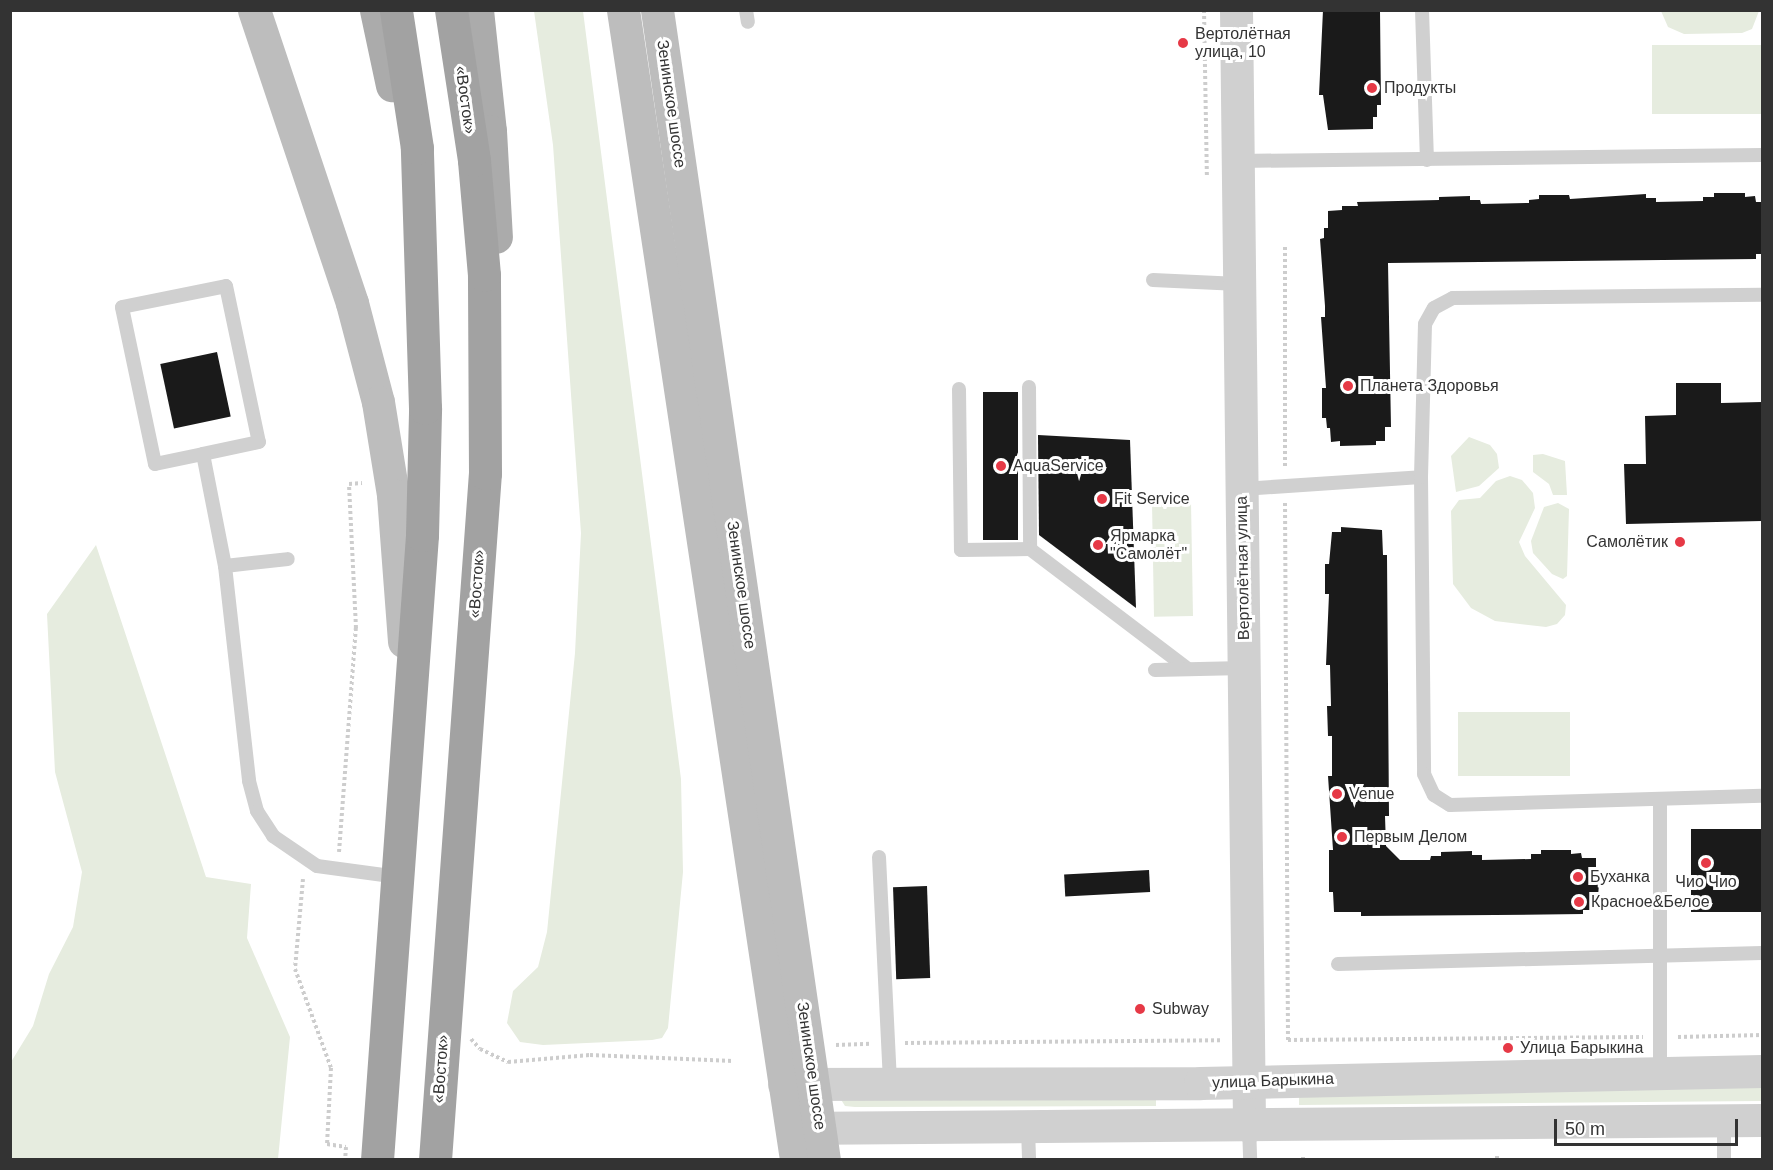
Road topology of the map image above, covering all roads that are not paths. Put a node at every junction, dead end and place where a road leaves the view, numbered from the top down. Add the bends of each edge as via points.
1 (254, 10) edge
2 (376, 10) edge
3 (396, 10) edge
4 (451, 10) edge
5 (477, 10) edge
6 (623, 10) edge
7 (657, 10) edge
8 (1236, 10) edge
9 (1422, 10) edge
10 (1762, 154) edge
11 (1427, 160) junction
12 (1238, 161) junction
13 (423, 259) junction
14 (1153, 280) dead end
15 (1239, 284) junction
16 (1762, 295) edge
17 (1029, 387) dead end
18 (959, 389) dead end
19 (203, 454) junction
20 (485, 473) junction
21 (1421, 477) junction
22 (1242, 489) junction
23 (1030, 549) junction
24 (288, 559) dead end
25 (225, 566) junction
26 (1188, 669) junction
27 (1244, 669) junction
28 (1155, 670) dead end
29 (409, 699) junction
30 (1762, 796) edge
31 (1660, 800) junction
32 (879, 856) dead end
33 (398, 876) junction
34 (1762, 953) edge
35 (1658, 958) junction
36 (1338, 964) dead end
37 (1762, 1071) edge
38 (1660, 1073) junction
39 (1249, 1081) junction
40 (799, 1084) junction
41 (890, 1084) junction
42 (1762, 1120) edge
43 (1724, 1121) junction
44 (1250, 1126) junction
45 (808, 1144) edge
46 (1029, 1144) edge
47 (377, 1160) edge
48 (435, 1160) edge
49 (1250, 1160) edge
50 (1724, 1160) edge

1 - 29 main road via 352,303 378,402 393,495
2 - 13 main road
3 - 13 highway via 417,148
4 - 20 highway, «Восток» via 474,160 484,275
5 - 20 main road via 490,131 497,261
6 - 40 main road
7 - 40 main road, Зенинское шоссе
8 - 12 street, Вертолётная улица
9 - 11 lane
10 - 11 lane
11 - 12 lane
12 - 15 street, Вертолётная улица
13 - 29 highway via 422,535
14 - 15 lane
15 - 22 street, Вертолётная улица
16 - 21 lane via 1453,298 1434,308 1425,324
17 - 23 lane
18 - 23 lane via 961,550
19 - 19 lane via 259,442 226,286 122,307 155,464
19 - 25 lane
20 - 48 highway, «Восток»
21 - 22 lane
21 - 31 lane via 1424,774 1434,795 1450,805
22 - 27 street, Вертолётная улица
23 - 26 lane
24 - 25 lane
25 - 33 lane via 249,781 257,811 273,836 317,866
26 - 27 lane
26 - 28 lane
27 - 39 street, Вертолётная улица
29 - 33 highway
30 - 31 lane
31 - 35 lane
32 - 41 lane
33 - 47 highway
34 - 35 lane
35 - 36 lane
35 - 38 lane
37 - 38 street, улица Барыкина
38 - 39 street, улица Барыкина
39 - 41 street, улица Барыкина
39 - 44 street, Вертолётная улица
40 - 41 street, улица Барыкина
40 - 45 main road, Зенинское шоссе
42 - 43 street
43 - 44 street
43 - 50 lane
44 - 46 street
44 - 49 lane
45 - 46 street

